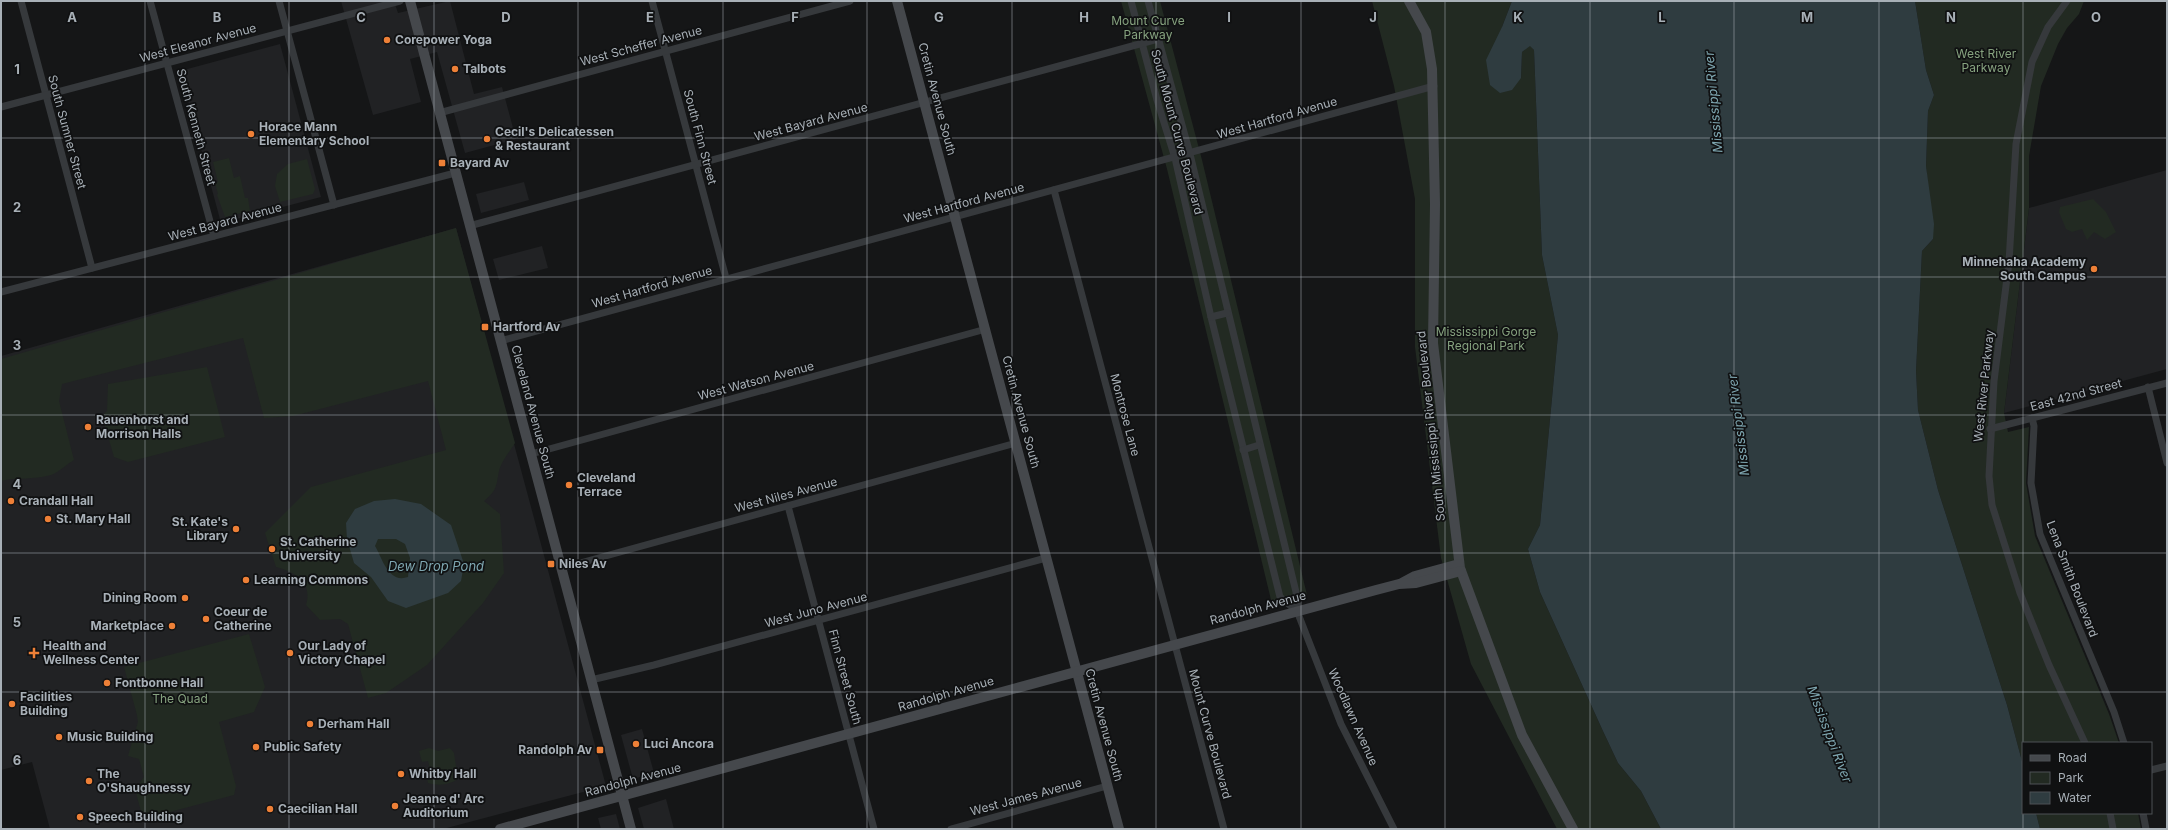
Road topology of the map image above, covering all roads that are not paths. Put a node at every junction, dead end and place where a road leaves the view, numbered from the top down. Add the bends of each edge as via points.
1 (21, 1) edge
2 (150, 1) edge
3 (279, 1) edge
4 (400, 1) edge
5 (410, 1) edge
6 (652, 1) edge
7 (850, 1) edge
8 (897, 1) edge
9 (1131, 1) edge
10 (1148, 1) edge
11 (1409, 1) edge
12 (2067, 1) edge
13 (287, 31) junction
14 (1158, 39) junction
15 (1142, 43) junction
16 (666, 51) junction
17 (167, 62) junction
18 (1434, 86) junction
19 (46, 95) junction
20 (925, 102) junction
21 (1, 107) edge
22 (439, 113) junction
23 (1190, 154) junction
24 (1175, 158) junction
25 (696, 164) junction
26 (455, 173) junction
27 (1054, 190) junction
28 (334, 205) junction
29 (956, 215) junction
30 (469, 226) junction
31 (214, 236) junction
32 (92, 268) junction
33 (726, 278) junction
34 (1, 291) edge
35 (1227, 313) junction
36 (1211, 317) junction
37 (986, 329) junction
38 (500, 341) junction
39 (2167, 383) edge
40 (2148, 388) junction
41 (2032, 418) junction
42 (1990, 429) junction
43 (1016, 443) junction
44 (1259, 445) junction
45 (1244, 450) junction
46 (531, 454) junction
47 (2167, 464) edge
48 (788, 506) junction
49 (1046, 558) junction
50 (562, 568) junction
51 (1460, 568) junction
52 (1296, 611) junction
53 (819, 621) junction
54 (1175, 644) junction
55 (1076, 672) junction
56 (592, 680) junction
57 (849, 734) junction
58 (2086, 742) edge
59 (2124, 742) edge
60 (2167, 766) edge
61 (2152, 770) edge
62 (1107, 786) junction
63 (622, 796) junction
64 (2110, 814) edge
65 (2143, 814) edge
66 (500, 829) edge
67 (631, 829) edge
68 (874, 829) edge
69 (951, 829) edge
70 (1119, 829) edge
71 (1224, 829) edge
72 (1394, 829) edge
73 (1573, 829) edge
74 (2113, 829) edge
75 (2146, 829) edge

1 - 19 street, South Sumner Street
2 - 17 street, South Kenneth Street
3 - 13 street
4 - 13 street, West Eleanor Avenue
5 - 22 street, Cleveland Avenue South
6 - 16 street, South Finn Street
7 - 16 street, West Scheffer Avenue
8 - 20 street, Cretin Avenue South
9 - 15 street, South Mount Curve Boulevard
10 - 14 street, South Mount Curve Boulevard
11 - 18 street, South Mississippi River Boulevard via 1426,32
12 - 42 street, West River Parkway via 2048,28 2032,62 2022,107 2016,144 2009,268
13 - 17 street, West Eleanor Avenue
13 - 28 street
14 - 15 street, West Bayard Avenue
14 - 23 street, South Mount Curve Boulevard
15 - 20 street, West Bayard Avenue
15 - 24 street, South Mount Curve Boulevard
16 - 22 street, West Scheffer Avenue
16 - 25 street, South Finn Street
17 - 19 street, West Eleanor Avenue
17 - 31 street, South Kenneth Street
18 - 23 street, West Hartford Avenue
18 - 51 street, South Mississippi River Boulevard via 1434,343
19 - 21 street, West Eleanor Avenue
19 - 32 street, South Sumner Street
20 - 25 street, West Bayard Avenue
20 - 29 street, Cretin Avenue South
22 - 26 street, Cleveland Avenue South
23 - 24 street, West Hartford Avenue
23 - 35 street, South Mount Curve Boulevard
24 - 27 street, West Hartford Avenue
24 - 36 street, South Mount Curve Boulevard
25 - 30 street, West Bayard Avenue
25 - 33 street, South Finn Street
26 - 28 street, West Bayard Avenue
26 - 30 street, Cleveland Avenue South
27 - 29 street, West Hartford Avenue
27 - 54 street, Montrose Lane
28 - 31 street, West Bayard Avenue
29 - 33 street, West Hartford Avenue
29 - 37 street, Cretin Avenue South
30 - 38 street, Cleveland Avenue South
31 - 32 street, West Bayard Avenue
32 - 34 street, West Bayard Avenue
33 - 38 street, West Hartford Avenue
35 - 36 street
35 - 44 street, South Mount Curve Boulevard
36 - 45 street, South Mount Curve Boulevard
37 - 43 street, Cretin Avenue South
37 - 46 street, West Watson Avenue
38 - 46 street, Cleveland Avenue South
39 - 40 street, East 42nd Street
40 - 41 street, East 42nd Street
40 - 47 street
41 - 42 street, East 42nd Street
41 - 59 street, Lena Smith Boulevard via 2034,426 2031,483 2040,534 2114,712
42 - 58 street, West River Parkway via 1990,492 1998,530 2034,631
43 - 48 street, West Niles Avenue
43 - 49 street, Cretin Avenue South
44 - 45 street
44 - 52 street, South Mount Curve Boulevard via 1296,592
45 - 52 street, South Mount Curve Boulevard via 1280,597
46 - 50 street, Cleveland Avenue South
48 - 50 street, West Niles Avenue
48 - 53 street, Finn Street South
49 - 53 street, West Juno Avenue
49 - 55 street, Cretin Avenue South
50 - 56 street, Cleveland Avenue South
51 - 52 street, Randolph Avenue via 1416,583 1399,584
51 - 73 street, South Mississippi River Boulevard via 1522,735
52 - 54 street, Randolph Avenue
52 - 72 street, Woodlawn Avenue via 1341,724
53 - 56 street, West Juno Avenue
53 - 57 street, Finn Street South
54 - 55 street, Randolph Avenue
54 - 71 street, Mount Curve Boulevard
55 - 57 street, Randolph Avenue
55 - 62 street, Cretin Avenue South
56 - 63 street, Cleveland Avenue South
57 - 63 street, Randolph Avenue
57 - 68 street, Finn Street South
60 - 61 street
62 - 69 street, West James Avenue
62 - 70 street, Cretin Avenue South
63 - 66 street, Randolph Avenue
63 - 67 street, Cleveland Avenue South
64 - 74 street
65 - 75 street

